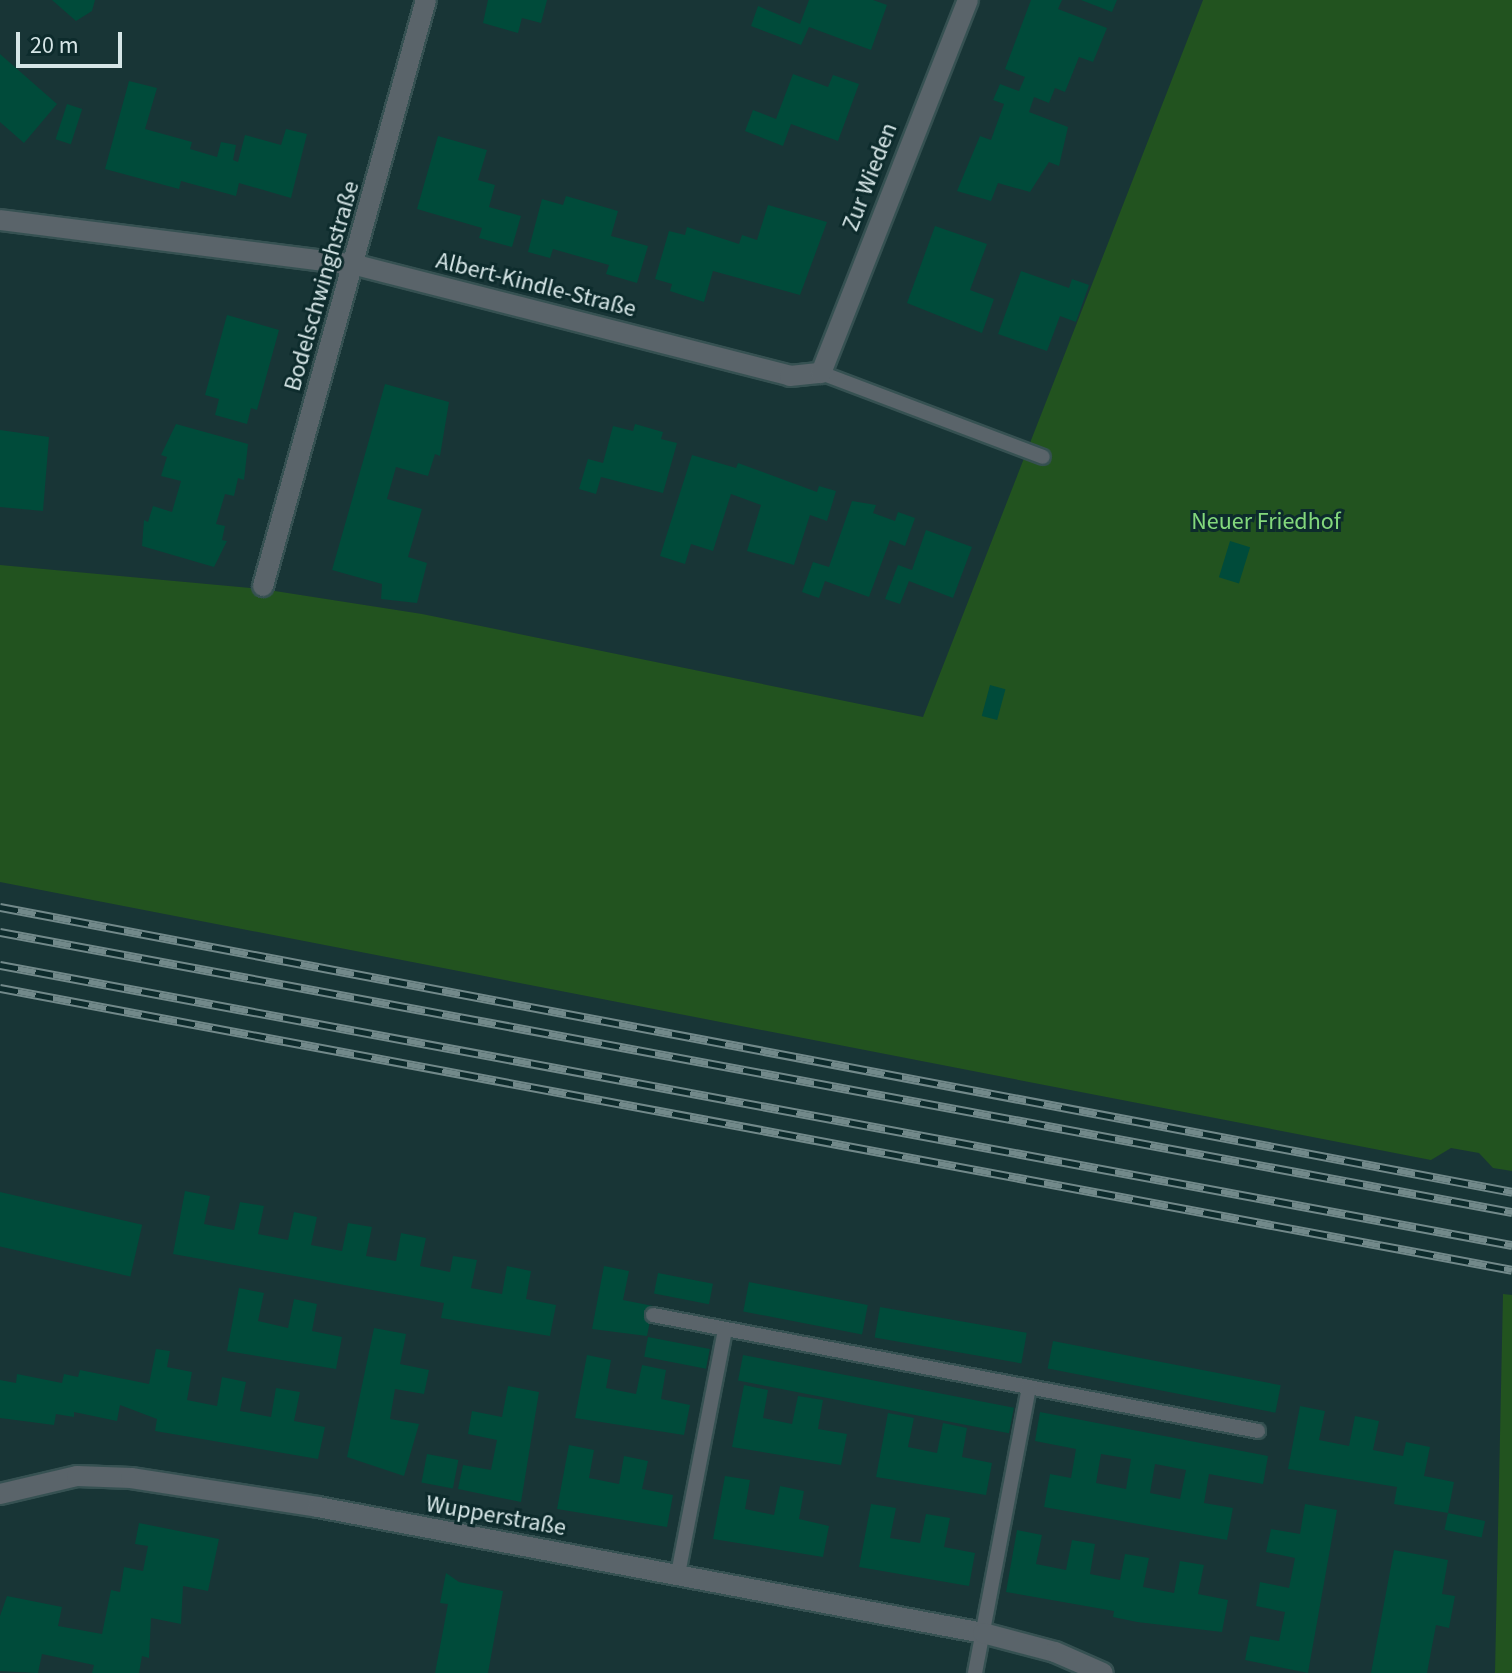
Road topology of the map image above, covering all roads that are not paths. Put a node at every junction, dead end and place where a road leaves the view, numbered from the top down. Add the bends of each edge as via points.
1 (426, 0) edge
2 (968, 0) edge
3 (0, 220) edge
4 (356, 265) junction
5 (821, 373) junction
6 (1043, 457) dead end
7 (263, 586) dead end
8 (653, 1315) dead end
9 (725, 1329) junction
10 (1029, 1387) junction
11 (1258, 1431) dead end
12 (0, 1494) edge
13 (678, 1574) junction
14 (983, 1633) junction
15 (975, 1673) edge
16 (1103, 1673) edge

1 - 4 street, Bodelschwinghstraße
2 - 5 street, Zur Wieden
3 - 4 street, Albert-Kindle-Straße
4 - 5 street, Albert-Kindle-Straße via 790,376
4 - 7 street, Bodelschwinghstraße
5 - 6 lane, Albert-Kindle-Straße
8 - 9 lane
9 - 10 lane
9 - 13 lane
10 - 11 lane
10 - 14 lane
12 - 13 street, Wupperstraße via 77,1476 131,1478
13 - 14 street, Wupperstraße
14 - 15 lane
14 - 16 street, Wupperstraße via 1055,1652

